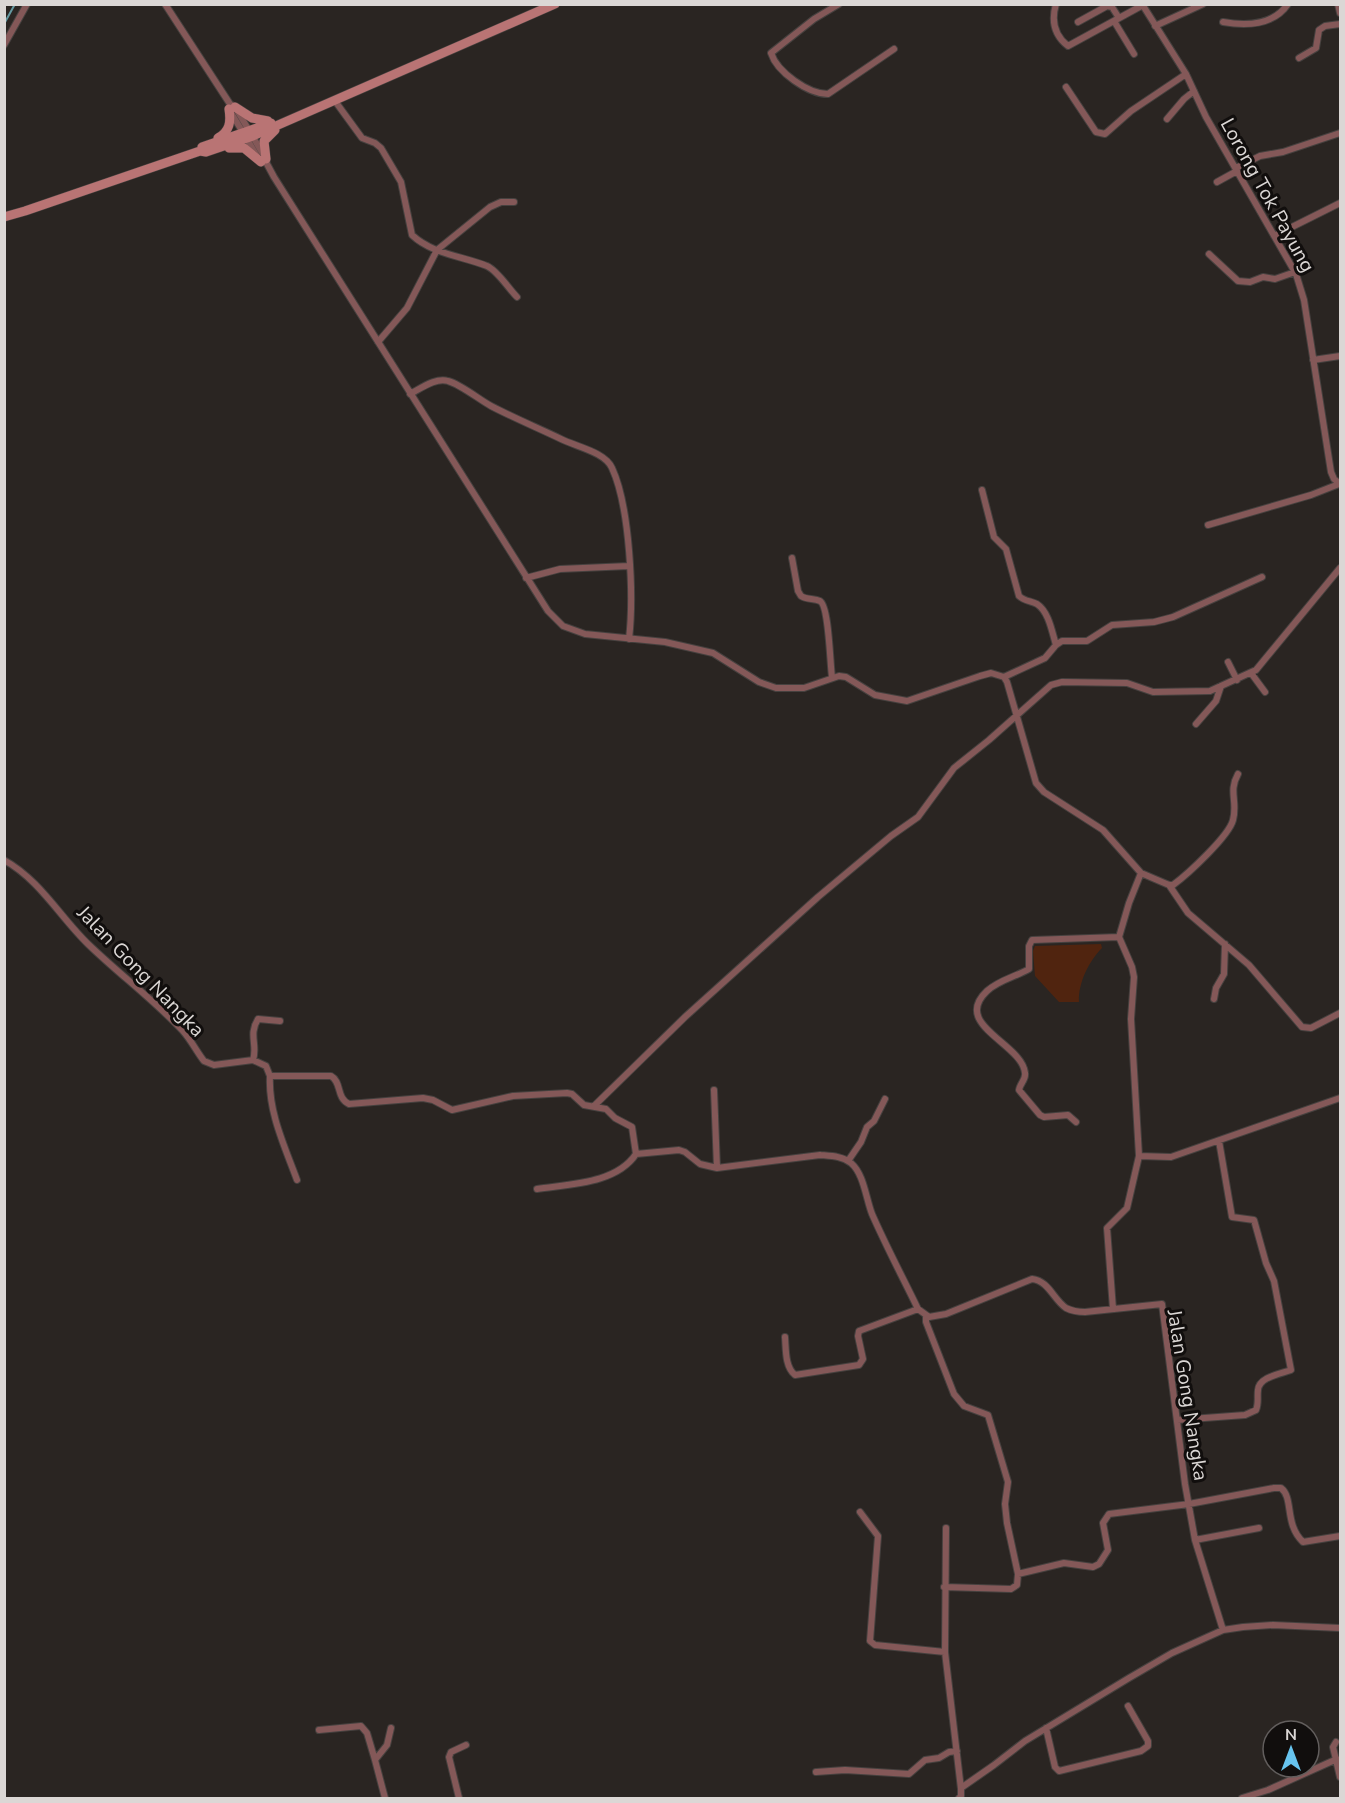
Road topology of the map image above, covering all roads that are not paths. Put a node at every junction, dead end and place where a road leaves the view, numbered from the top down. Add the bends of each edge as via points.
1 (27, 4) edge
2 (165, 4) edge
3 (555, 4) edge
4 (839, 4) edge
5 (1056, 4) edge
6 (1203, 4) edge
7 (1288, 4) edge
8 (1338, 4) edge
9 (1143, 5) edge
10 (1341, 13) edge
11 (1117, 20) junction
12 (1078, 22) dead end
13 (1223, 22) dead end
14 (1341, 24) edge
15 (1155, 26) junction
16 (4, 45) edge
17 (894, 49) dead end
18 (1134, 54) dead end
19 (1299, 58) dead end
20 (1186, 74) junction
21 (1066, 87) dead end
22 (1194, 91) junction
23 (334, 101) junction
24 (231, 107) junction
25 (1167, 119) dead end
26 (288, 120) junction
27 (1341, 133) edge
28 (247, 134) junction
29 (203, 150) junction
30 (265, 161) junction
31 (1237, 169) junction
32 (1217, 182) dead end
33 (514, 202) dead end
34 (1341, 203) edge
35 (4, 217) edge
36 (1274, 236) junction
37 (437, 250) junction
38 (1209, 254) dead end
39 (1295, 272) junction
40 (517, 297) dead end
41 (378, 342) junction
42 (1341, 356) edge
43 (1313, 360) junction
44 (410, 394) junction
45 (1340, 484) edge
46 (982, 490) dead end
47 (1208, 525) dead end
48 (792, 558) dead end
49 (629, 566) junction
50 (1341, 568) edge
51 (526, 578) junction
52 (1262, 578) dead end
53 (629, 639) junction
54 (1056, 645) junction
55 (1228, 662) dead end
56 (1251, 673) junction
57 (832, 677) junction
58 (1004, 677) junction
59 (1237, 680) junction
60 (1221, 686) junction
61 (1265, 692) dead end
62 (1016, 716) junction
63 (1196, 723) dead end
64 (1238, 774) dead end
65 (4, 860) edge
66 (1141, 873) junction
67 (1169, 885) junction
68 (1119, 937) junction
69 (1225, 944) junction
70 (1214, 999) dead end
71 (1341, 1013) edge
72 (280, 1021) dead end
73 (253, 1060) junction
74 (270, 1076) junction
75 (714, 1090) dead end
76 (1341, 1098) edge
77 (885, 1099) dead end
78 (594, 1106) junction
79 (1076, 1122) dead end
80 (1219, 1141) junction
81 (640, 1153) junction
82 (1139, 1156) junction
83 (848, 1161) junction
84 (717, 1168) junction
85 (297, 1180) dead end
86 (537, 1189) dead end
87 (918, 1309) junction
88 (1113, 1309) junction
89 (926, 1316) junction
90 (785, 1337) dead end
91 (1177, 1420) junction
92 (1189, 1504) junction
93 (860, 1512) dead end
94 (946, 1528) dead end
95 (1259, 1528) dead end
96 (1341, 1536) edge
97 (1196, 1540) junction
98 (1018, 1574) junction
99 (944, 1587) junction
100 (1341, 1628) edge
101 (1223, 1630) junction
102 (945, 1652) junction
103 (1128, 1706) dead end
104 (391, 1728) dead end
105 (1046, 1728) junction
106 (319, 1730) dead end
107 (1336, 1742) dead end
108 (466, 1745) dead end
109 (957, 1751) junction
110 (1337, 1759) junction
111 (375, 1760) junction
112 (816, 1772) dead end
113 (1341, 1777) edge
114 (961, 1788) junction
115 (1268, 1790) junction
116 (385, 1798) edge
117 (459, 1798) edge
118 (959, 1798) edge
119 (1242, 1798) edge
120 (1271, 1798) edge

1 - 16 street
2 - 24 street
3 - 23 street
4 - 17 street via 771,53 793,79 810,91 828,94
5 - 11 street via 1052,20 1068,46
6 - 15 street
7 - 13 street via 1266,21 1244,25
8 - 10 street
9 - 11 street
9 - 15 street, Lorong Tok Payung
11 - 12 street via 1112,7 1107,6
11 - 18 street
14 - 19 street via 1319,30 1316,48
15 - 20 street, Lorong Tok Payung
20 - 21 street via 1131,111 1105,134 1096,132
20 - 22 street, Lorong Tok Payung
22 - 25 street
22 - 31 street, Lorong Tok Payung
23 - 26 street
23 - 37 street via 362,138 381,148 401,182 412,235
24 - 26 street via 258,121
24 - 28 street
24 - 29 street via 228,130
26 - 28 street
26 - 30 street via 264,141
27 - 31 street via 1260,156
28 - 29 street
28 - 30 street
29 - 30 street via 239,147
29 - 35 street
30 - 41 street
31 - 32 street
31 - 36 street, Lorong Tok Payung
33 - 37 street via 490,207
34 - 36 street
36 - 39 street, Lorong Tok Payung
37 - 40 street via 490,267
37 - 41 street via 407,308
38 - 39 street via 1238,281 1275,279
39 - 43 street, Lorong Tok Payung via 1304,300
41 - 44 street
42 - 43 street
43 - 45 street, Lorong Tok Payung via 1331,472
44 - 49 street via 447,380 492,406 602,456 611,465 623,505
44 - 51 street
45 - 47 street
46 - 54 street via 994,537 1006,549 1019,596 1046,613
48 - 57 street via 801,596 824,605
49 - 51 street via 560,569
49 - 53 street
50 - 56 street
51 - 53 street via 563,626 594,636
52 - 54 street via 1173,617 1112,625 1089,640 1067,640
53 - 57 street via 713,652 759,682 776,688 804,688
54 - 58 street via 1045,658
55 - 59 street
56 - 59 street
56 - 61 street
57 - 58 street via 846,677 875,695 907,701 991,673
58 - 62 street
59 - 60 street
60 - 62 street via 1202,692 1153,692 1127,683 1058,683
60 - 63 street via 1216,701
62 - 66 street via 1039,787 1103,830
62 - 78 street via 954,768 918,817 818,897
64 - 67 street via 1232,788 1235,803 1229,829 1199,863 1176,884
65 - 73 street, Jalan Gong Nangka via 50,898 88,945 183,1031 204,1061 213,1065
66 - 67 street
66 - 68 street
67 - 69 street via 1188,913
68 - 79 street via 1032,940 1029,969 988,990 976,1006 984,1026 1023,1064 1025,1077 1019,1089 1035,1109 1044,1117 1068,1114
68 - 82 street via 1134,977 1131,1025
69 - 70 street via 1224,974
69 - 71 street via 1249,965 1302,1026 1311,1028
72 - 73 street via 258,1019 252,1033
73 - 74 street via 266,1066
74 - 78 street via 331,1076 341,1098 349,1104 423,1098 452,1110 513,1096 564,1093 584,1105
74 - 85 street via 276,1123
75 - 84 street
76 - 80 street
77 - 83 street
78 - 81 street via 630,1125
80 - 82 street via 1171,1157
80 - 91 street via 1232,1216 1254,1220 1275,1281 1291,1370 1261,1382 1256,1410 1245,1415
81 - 84 street via 679,1150 700,1164
81 - 86 street via 627,1165 597,1179
82 - 88 street via 1127,1208 1107,1228
83 - 84 street via 820,1155
83 - 87 street via 859,1176 872,1213
87 - 89 street
87 - 90 street via 859,1331 863,1361 859,1365 795,1375 788,1365
88 - 89 street, Jalan Gong Nangka via 1085,1312 1067,1308 1044,1283 1032,1279 946,1314
88 - 91 street, Jalan Gong Nangka via 1162,1304
89 - 98 street via 954,1394 964,1406 988,1415 1008,1482 1006,1522
91 - 92 street, Jalan Gong Nangka
92 - 96 street via 1281,1488 1287,1496 1294,1532 1303,1542
92 - 97 street, Jalan Gong Nangka
92 - 98 street via 1109,1514 1103,1523 1108,1551 1093,1567 1064,1563
93 - 102 street via 878,1536 870,1641 875,1645
94 - 99 street
95 - 97 street
97 - 101 street, Jalan Gong Nangka
98 - 99 street via 1017,1585 1011,1589
99 - 102 street
100 - 101 street via 1273,1625
101 - 105 street via 1172,1653
102 - 109 street
103 - 105 street via 1148,1741 1141,1751 1059,1771
104 - 111 street via 387,1745
105 - 114 street
106 - 111 street via 361,1726
107 - 110 street via 1333,1747
108 - 117 street via 449,1757
109 - 112 street via 925,1760 909,1774
109 - 114 street
110 - 113 street
110 - 115 street
111 - 116 street
114 - 118 street
115 - 119 street
115 - 120 street

